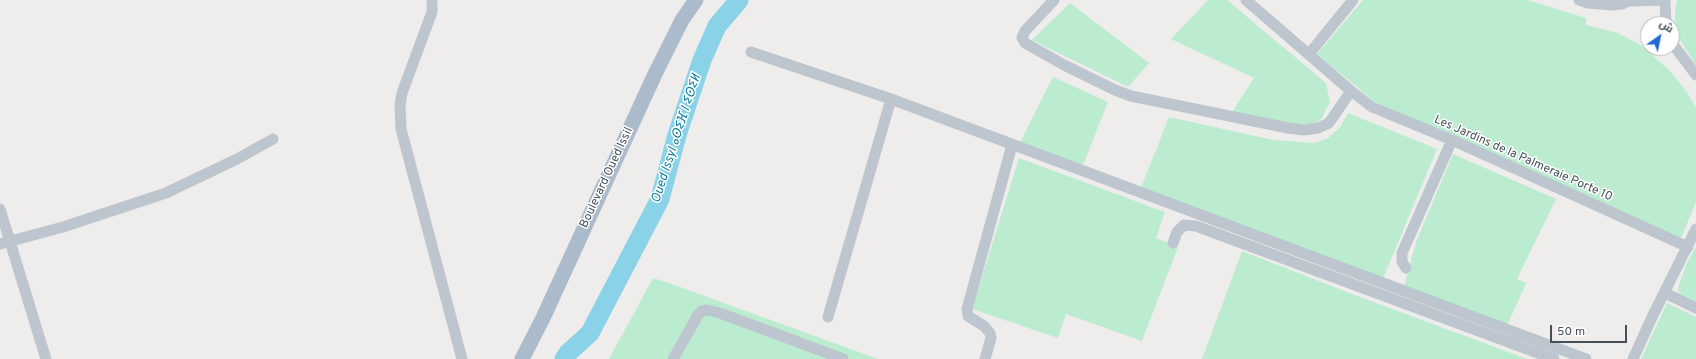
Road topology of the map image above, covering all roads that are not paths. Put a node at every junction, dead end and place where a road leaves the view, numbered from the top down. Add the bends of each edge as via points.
1 (432, 0) edge
2 (696, 0) edge
3 (1054, 0) edge
4 (1246, 0) edge
5 (1353, 0) edge
6 (1579, 0) edge
7 (1631, 0) edge
8 (1665, 0) edge
9 (1666, 16) edge
10 (751, 52) dead end
11 (1309, 54) junction
12 (1680, 54) edge
13 (1696, 75) edge
14 (1351, 91) junction
15 (891, 99) junction
16 (274, 139) dead end
17 (1452, 140) junction
18 (1012, 145) junction
19 (0, 209) edge
20 (1696, 229) edge
21 (5, 243) edge
22 (1172, 243) dead end
23 (1688, 247) junction
24 (1406, 268) dead end
25 (1665, 293) junction
26 (1696, 308) edge
27 (828, 317) dead end
28 (46, 359) edge
29 (462, 359) edge
30 (522, 359) edge
31 (673, 359) edge
32 (843, 359) edge
33 (985, 359) edge
34 (1554, 359) edge
35 (1586, 359) edge
36 (1633, 359) edge

1 - 29 street via 432,12 402,93 400,123
2 - 30 main road, Boulevard Oued Issil via 682,20 655,74
3 - 14 street via 1025,31 1022,38 1030,48 1131,96 1304,130 1318,128 1329,122
4 - 11 street, Les Jardins de la Palmeraie Porte 10
5 - 11 street
6 - 7 street via 1612,5
7 - 8 street
8 - 9 street
10 - 15 street
11 - 14 street, Les Jardins de la Palmeraie Porte 10
12 - 13 street
14 - 17 street, Les Jardins de la Palmeraie Porte 10 via 1372,107
15 - 18 street
15 - 27 street
16 - 21 street via 166,193
17 - 23 street, Les Jardins de la Palmeraie Porte 10
17 - 24 street via 1402,253 1402,262
18 - 33 street via 967,309 968,316 990,333
18 - 35 street
19 - 21 street
20 - 23 street
21 - 28 street
22 - 34 street via 1184,225 1196,226
23 - 25 street
25 - 26 street
25 - 36 street
31 - 32 street via 698,315 707,310

